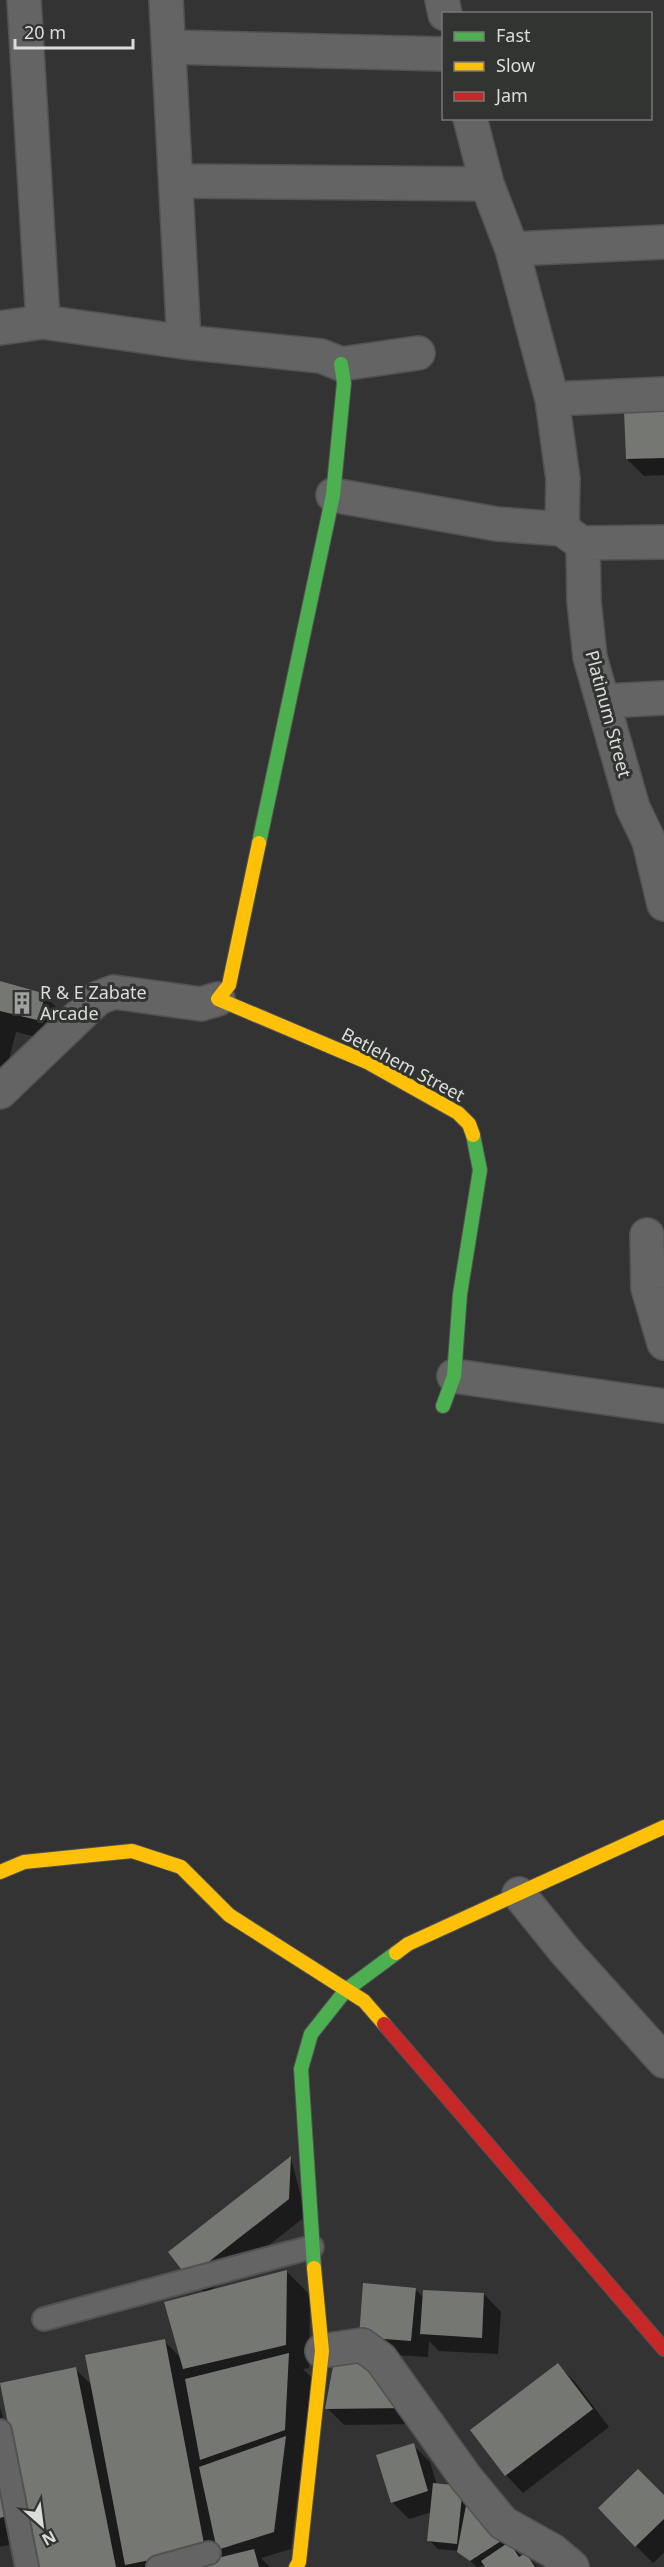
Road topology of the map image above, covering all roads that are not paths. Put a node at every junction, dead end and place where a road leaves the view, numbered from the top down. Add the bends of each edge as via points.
1 (24, 0) edge
2 (166, 0) edge
3 (169, 47) junction
4 (442, 54) edge
5 (471, 120) edge
6 (176, 181) junction
7 (487, 184) junction
8 (664, 242) edge
9 (512, 249) junction
10 (43, 322) junction
11 (0, 328) edge
12 (184, 342) junction
13 (418, 352) dead end
14 (341, 364) junction
15 (664, 394) edge
16 (552, 399) junction
17 (333, 495) junction
18 (572, 536) junction
19 (664, 542) edge
20 (664, 698) edge
21 (604, 701) junction
22 (657, 841) edge
23 (664, 904) edge
24 (219, 999) junction
25 (0, 1092) edge
26 (647, 1235) dead end
27 (664, 1343) edge
28 (454, 1376) junction
29 (443, 1406) dead end
30 (664, 1406) edge
31 (664, 1827) edge
32 (0, 1872) edge
33 (519, 1894) junction
34 (346, 1990) junction
35 (664, 2061) edge
36 (312, 2247) junction
37 (44, 2319) dead end
38 (664, 2349) edge
39 (322, 2351) junction
40 (0, 2431) edge
41 (209, 2553) dead end
42 (27, 2567) edge
43 (158, 2567) edge
44 (296, 2567) edge
45 (572, 2567) edge

1 - 10 street
2 - 3 street
3 - 4 street
3 - 6 street
5 - 7 street, Platinum Street
6 - 7 street
6 - 12 street
7 - 9 street, Platinum Street
8 - 9 street
9 - 16 street, Platinum Street
10 - 11 street
10 - 12 street
12 - 14 street via 321,356
13 - 14 street
14 - 17 street via 344,383
15 - 16 street
16 - 18 street, Platinum Street
17 - 18 street
17 - 24 street via 230,985
18 - 19 street
18 - 21 street, Platinum Street via 591,657
20 - 21 street
21 - 22 street, Platinum Street via 633,808
22 - 23 street, Platinum Street
24 - 25 street via 201,1004 114,992 98,998
24 - 28 street, Betlehem Street via 367,1062 459,1113 469,1124 480,1170 460,1294
26 - 27 street via 648,1288
28 - 29 street, Betlehem Street
28 - 30 street
31 - 33 street
32 - 34 street via 24,1862 132,1851 181,1867 229,1915
33 - 34 street via 408,1944
33 - 35 street
34 - 36 street via 310,2034 301,2069
34 - 38 street via 364,2001
36 - 37 lane
36 - 39 street
39 - 44 street
39 - 45 street via 362,2345 381,2359 503,2523 553,2551
40 - 42 lane
41 - 43 lane

